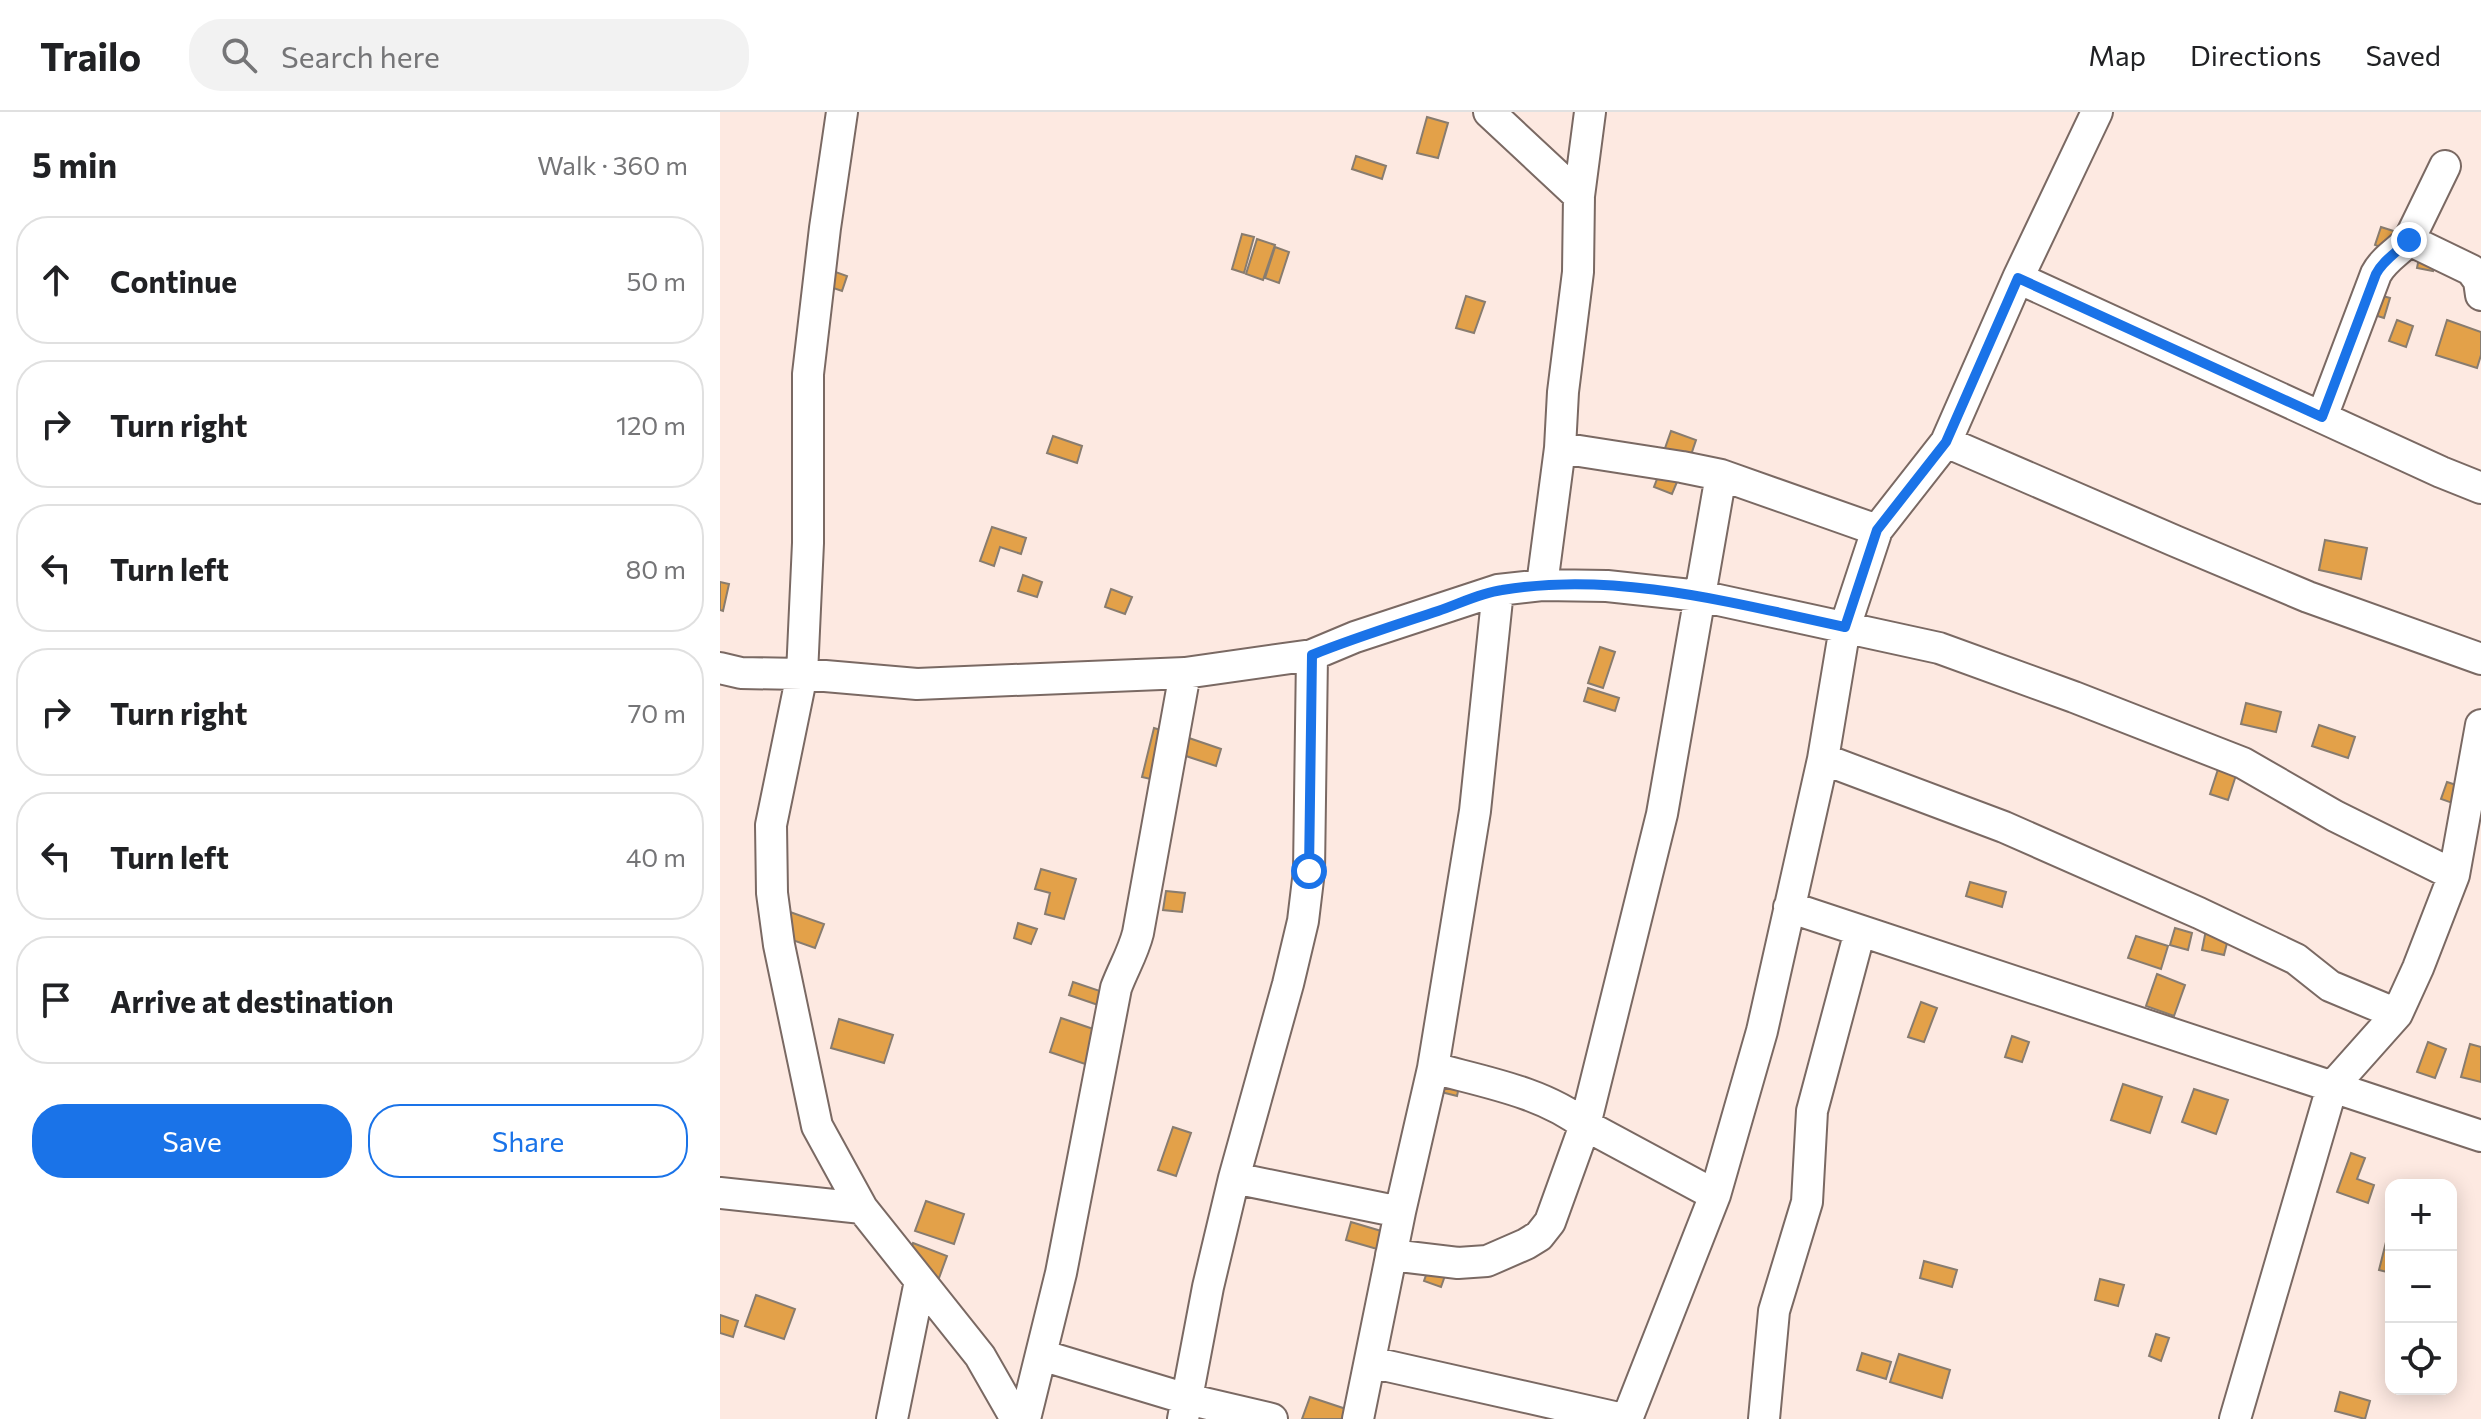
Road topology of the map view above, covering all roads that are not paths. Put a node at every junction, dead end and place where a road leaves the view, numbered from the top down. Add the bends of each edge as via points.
1 (842, 112) edge
2 (1489, 112) edge
3 (1590, 112) edge
4 (2097, 112) edge
5 (2445, 166) dead end
6 (1579, 196) junction
7 (2409, 240) junction
8 (2018, 278) junction
9 (2481, 295) edge
10 (2322, 417) junction
11 (1946, 442) junction
12 (1560, 448) junction
13 (1721, 475) junction
14 (2481, 488) edge
15 (1877, 530) junction
16 (1542, 585) junction
17 (1498, 590) junction
18 (1700, 596) junction
19 (1845, 627) junction
20 (1312, 655) junction
21 (2481, 659) edge
22 (720, 668) edge
23 (1185, 673) junction
24 (802, 674) junction
25 (2481, 725) edge
26 (1823, 759) junction
27 (2454, 875) junction
28 (1789, 907) junction
29 (1860, 931) junction
30 (2397, 1014) junction
31 (1433, 1068) junction
32 (2332, 1087) junction
33 (1585, 1125) junction
34 (2481, 1136) edge
35 (1234, 1178) junction
36 (720, 1193) edge
37 (1715, 1195) junction
38 (862, 1208) junction
39 (1400, 1212) junction
40 (1391, 1255) junction
41 (920, 1281) junction
42 (1041, 1355) junction
43 (1370, 1362) junction
44 (1185, 1409) edge
45 (892, 1419) edge
46 (1016, 1419) edge
47 (1025, 1419) edge
48 (1272, 1419) edge
49 (1358, 1419) edge
50 (1625, 1419) edge
51 (1764, 1419) edge
52 (2235, 1419) edge

1 - 24 street via 808,374
2 - 6 street
3 - 6 street
4 - 8 street
5 - 7 street
6 - 12 street via 1578,272
7 - 9 street via 2471,270
7 - 10 street via 2376,274
8 - 10 street
8 - 11 street
10 - 14 street
11 - 15 street
11 - 21 street via 2308,597
12 - 13 street
12 - 16 street
13 - 15 street
13 - 18 street
15 - 19 street
16 - 17 street
16 - 18 street
17 - 20 street
17 - 31 street via 1475,811
18 - 19 street
18 - 33 street via 1662,814
19 - 26 street
19 - 27 street via 1939,648 2243,763
20 - 23 street
20 - 35 street via 1309,871 1303,921
22 - 24 street
23 - 24 street via 917,684
23 - 42 street via 1138,933 1116,988
24 - 38 street via 771,825 772,893 817,1126
25 - 27 street
26 - 28 street
26 - 30 street via 2004,827 2185,906 2296,959 2330,986
27 - 30 street
28 - 29 street
28 - 37 street via 1762,1031
29 - 32 street
29 - 51 street via 1812,1111 1807,1202 1774,1311
30 - 32 street
31 - 33 street via 1507,1088
31 - 39 street
32 - 34 street
32 - 52 street
33 - 37 street
33 - 40 street via 1550,1222 1539,1236 1473,1263
35 - 39 street
35 - 44 street
36 - 38 street
37 - 50 street
38 - 41 street
39 - 40 street
40 - 43 street
41 - 45 street
41 - 46 street via 980,1356
42 - 44 street
42 - 47 street
43 - 49 street
43 - 50 street
44 - 48 street

